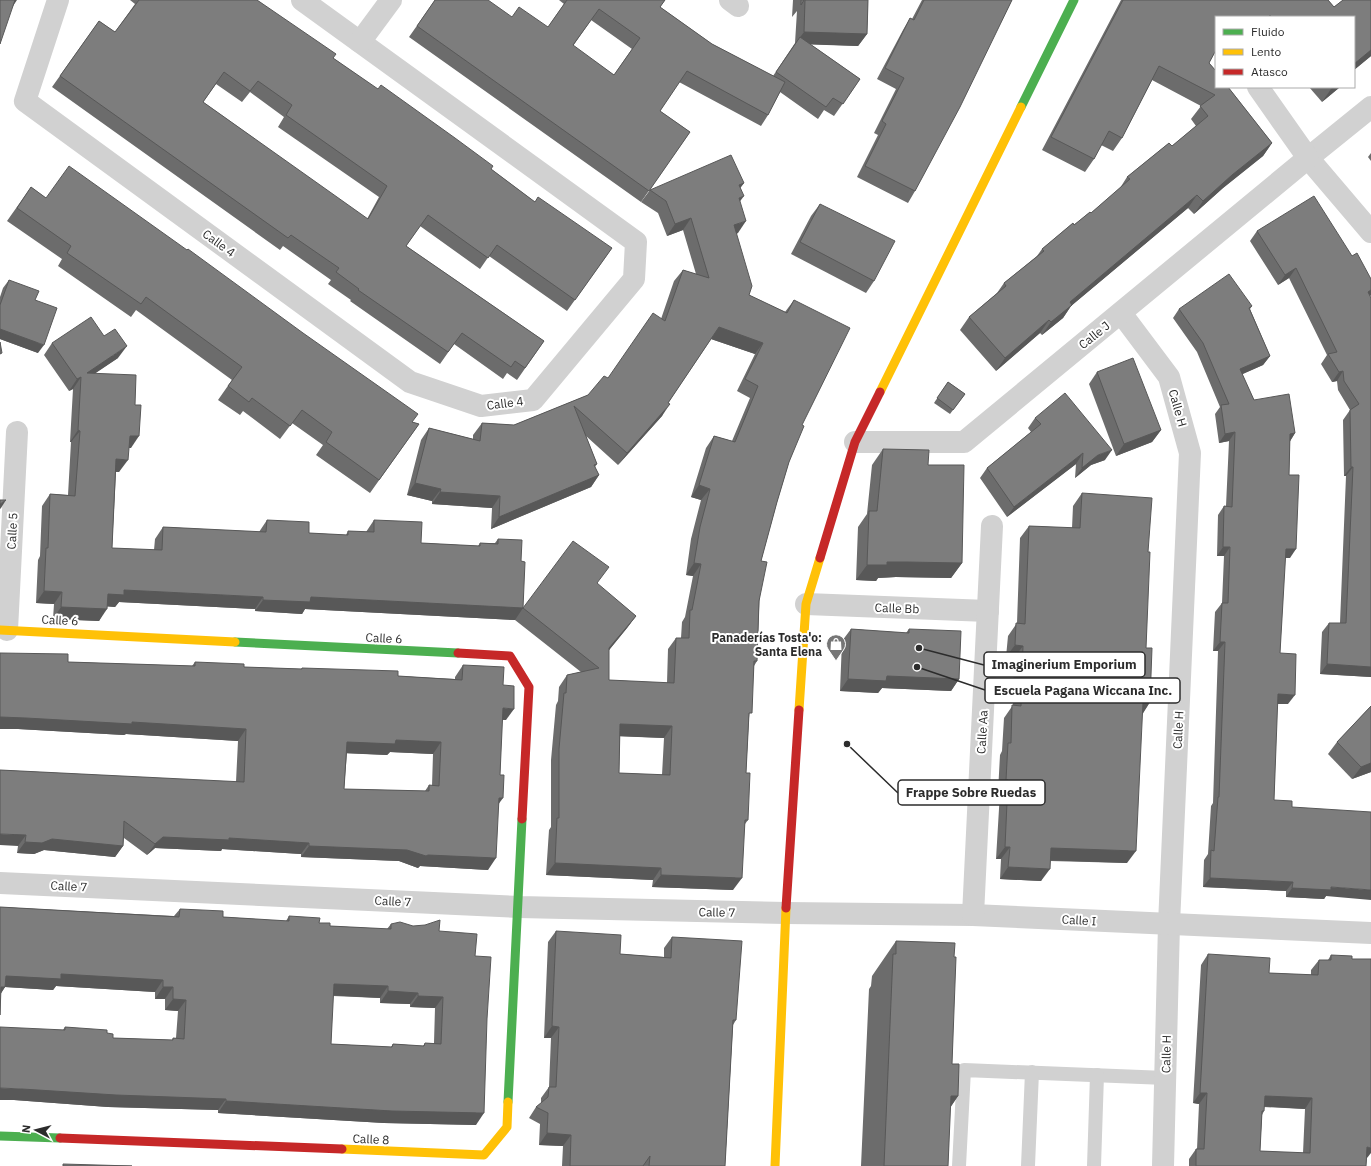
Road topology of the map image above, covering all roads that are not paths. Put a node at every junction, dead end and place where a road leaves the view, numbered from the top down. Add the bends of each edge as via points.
1 (58, 0) edge
2 (302, 0) edge
3 (391, 0) edge
4 (1074, 0) edge
5 (360, 42) junction
6 (1259, 88) edge
7 (1371, 107) edge
8 (1308, 158) junction
9 (1371, 232) edge
10 (1121, 313) junction
11 (17, 432) dead end
12 (855, 442) junction
13 (992, 526) dead end
14 (806, 604) junction
15 (988, 611) junction
16 (3, 630) edge
17 (0, 883) edge
18 (519, 907) junction
19 (786, 913) junction
20 (973, 915) junction
21 (1169, 924) junction
22 (1371, 933) edge
23 (1032, 1072) junction
24 (1097, 1075) junction
25 (1166, 1078) junction
26 (0, 1136) edge
27 (775, 1166) edge
28 (959, 1166) edge
29 (1028, 1166) edge
30 (1094, 1166) edge
31 (1164, 1166) edge

1 - 5 street, Calle 4 via 25,101 410,382 481,406 533,400 634,279 636,242
2 - 5 street, Calle 4
3 - 5 street
4 - 12 street
6 - 8 street
7 - 8 street, Calle J
8 - 9 street
8 - 10 street, Calle J
10 - 12 street, Calle J via 964,442
10 - 21 street, Calle H via 1169,377 1190,454
11 - 16 street, Calle 5
12 - 14 street
13 - 15 street, Calle Aa
14 - 15 street, Calle Bb
14 - 19 street
15 - 20 street, Calle Aa
16 - 18 street, Calle 6 via 510,656 529,688
17 - 18 street, Calle 7
18 - 19 street, Calle 7
18 - 26 street, Calle 8 via 507,1126 484,1155
19 - 20 street, Calle I
19 - 27 street
20 - 21 street, Calle I
21 - 22 street, Calle I
21 - 25 street, Calle H
23 - 24 lane
23 - 28 lane via 964,1070
23 - 29 lane
24 - 25 lane
24 - 30 lane
25 - 31 street, Calle H

